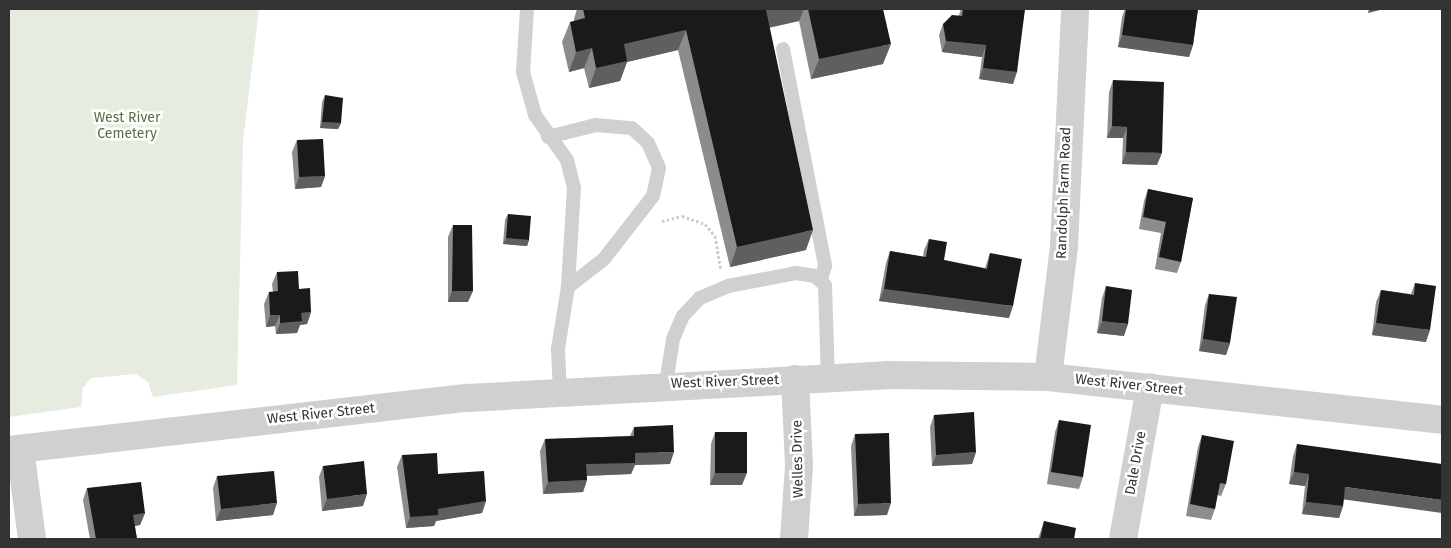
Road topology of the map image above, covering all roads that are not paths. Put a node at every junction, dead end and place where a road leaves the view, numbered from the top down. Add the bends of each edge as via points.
1 (527, 9) edge
2 (1074, 9) edge
3 (782, 50) dead end
4 (548, 137) junction
5 (821, 279) junction
6 (568, 287) junction
7 (828, 378) junction
8 (1048, 378) junction
9 (795, 379) junction
10 (666, 384) junction
11 (1150, 387) junction
12 (560, 391) junction
13 (1442, 420) edge
14 (14, 450) edge
15 (32, 539) edge
16 (794, 539) edge
17 (1123, 539) edge

1 - 4 lane via 523,72 535,115
2 - 8 street, Randolph Farm Road via 1064,246
3 - 5 lane via 825,266
4 - 6 lane via 567,160 574,188
4 - 6 lane via 596,125 632,128 648,143 658,168 653,196 604,259
5 - 7 lane via 827,292
5 - 10 lane via 785,274 718,288 700,298 684,316 673,339
6 - 12 lane via 558,349
7 - 8 street, West River Street
7 - 9 street, West River Street
8 - 11 street, West River Street
9 - 10 street, West River Street
9 - 16 street, Welles Drive via 799,466
10 - 12 street, West River Street
11 - 13 street, West River Street
11 - 17 street, Dale Drive
12 - 14 street, West River Street
14 - 15 street

